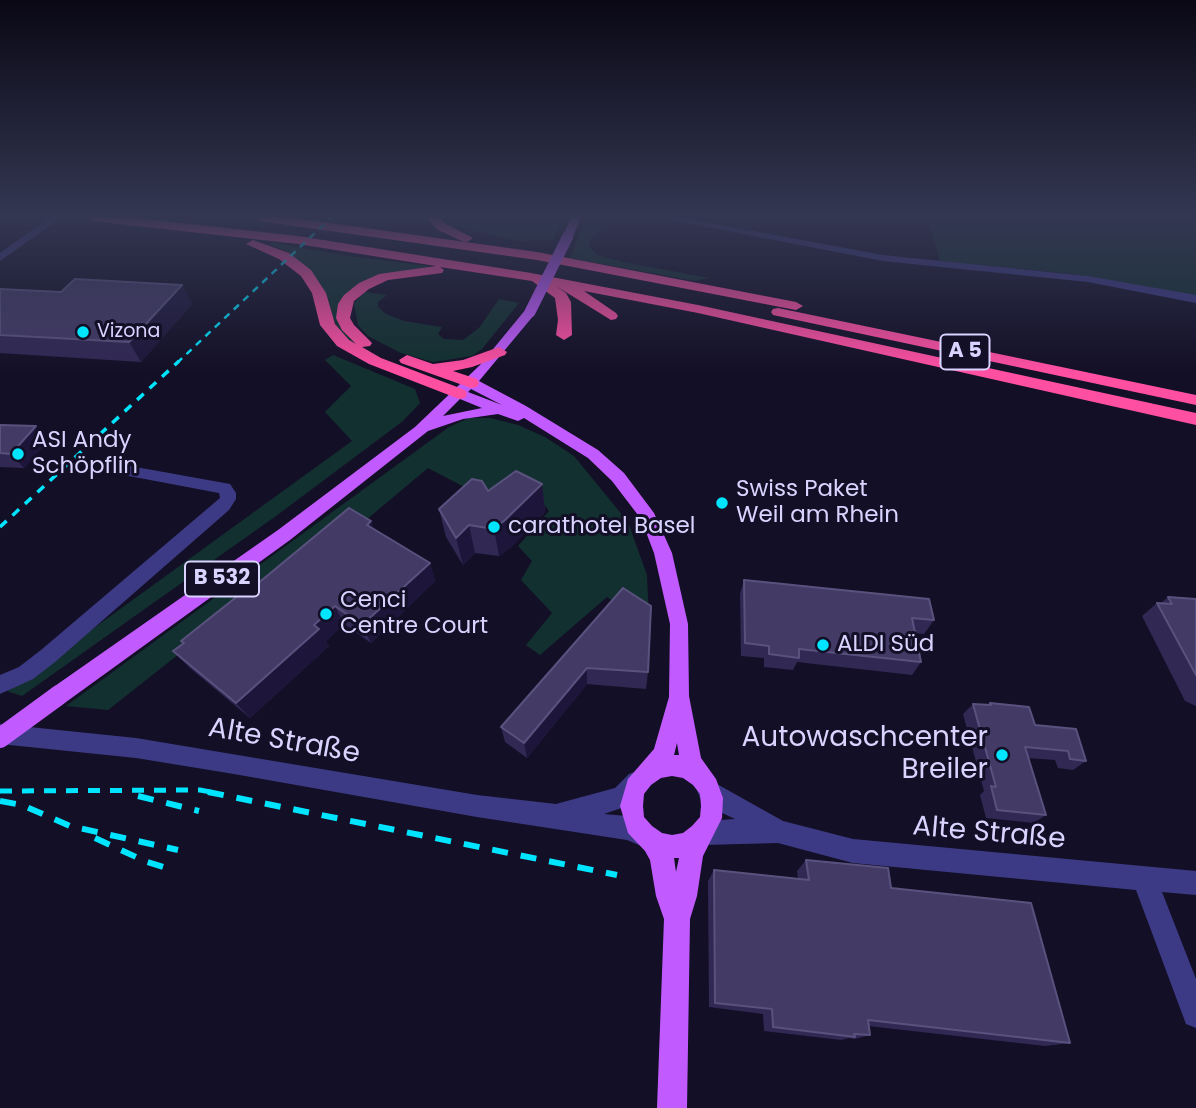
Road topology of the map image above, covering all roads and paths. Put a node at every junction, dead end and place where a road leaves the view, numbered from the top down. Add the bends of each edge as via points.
1 (299, 269) edge
2 (479, 269) edge
3 (548, 269) edge
4 (552, 269) edge
5 (605, 269) edge
6 (988, 269) edge
7 (506, 273) junction
8 (531, 277) junction
9 (562, 283) junction
10 (1196, 299) edge
11 (611, 316) dead end
12 (564, 335) dead end
13 (499, 352) junction
14 (485, 368) junction
15 (435, 369) junction
16 (471, 383) junction
17 (1165, 393) junction
18 (459, 394) junction
19 (495, 394) junction
20 (1196, 400) edge
21 (501, 411) junction
22 (1196, 419) edge
23 (543, 423) junction
24 (419, 430) junction
25 (119, 469) dead end
26 (0, 685) edge
27 (679, 696) junction
28 (0, 736) edge
29 (645, 775) junction
30 (703, 783) junction
31 (556, 816) junction
32 (778, 831) junction
33 (701, 837) junction
34 (650, 838) junction
35 (1144, 878) junction
36 (1196, 883) edge
37 (677, 919) junction
38 (1196, 1014) edge
39 (672, 1108) edge

1 - 18 highway via 314,282 328,325 343,343 375,361
2 - 7 highway, A 5
3 - 17 highway, A 5
4 - 13 main road, B 532, bridge via 530,312
5 - 17 highway via 1121,375
6 - 10 street via 1088,279
7 - 8 highway, A 5
7 - 15 highway via 408,272 372,282 349,298 343,318 362,341
8 - 9 highway, A 5
8 - 12 highway via 561,296 566,311
9 - 11 highway
9 - 22 highway, A 5
13 - 14 main road, B 532
13 - 15 highway
14 - 16 main road, B 532
14 - 19 main road via 487,384
15 - 16 highway
16 - 18 main road, B 532
16 - 19 main road
17 - 20 highway, A 5
18 - 21 main road
18 - 24 main road, B 532
19 - 23 main road
21 - 23 main road
21 - 24 main road via 461,415
23 - 27 main road via 593,454 618,477 648,517 663,553 679,624
24 - 28 main road, B 532, bridge via 284,535
25 - 26 street via 224,488 228,499 48,656
27 - 29 main road via 663,754
27 - 30 main road via 690,758
28 - 31 street, Alte Straße via 136,748
29 - 30 main road via 676,765
29 - 31 street, Alte Straße via 622,797
29 - 34 main road via 631,804 633,815
30 - 32 street, Alte Straße via 724,802
30 - 33 main road via 713,813
31 - 34 street, Alte Straße via 627,828
32 - 33 street, Alte Straße via 721,831
32 - 35 street, Alte Straße via 853,851
33 - 34 main road via 675,847
33 - 37 main road via 691,856
34 - 37 main road via 662,858
35 - 36 street, Alte Straße
35 - 38 street
37 - 39 main road

